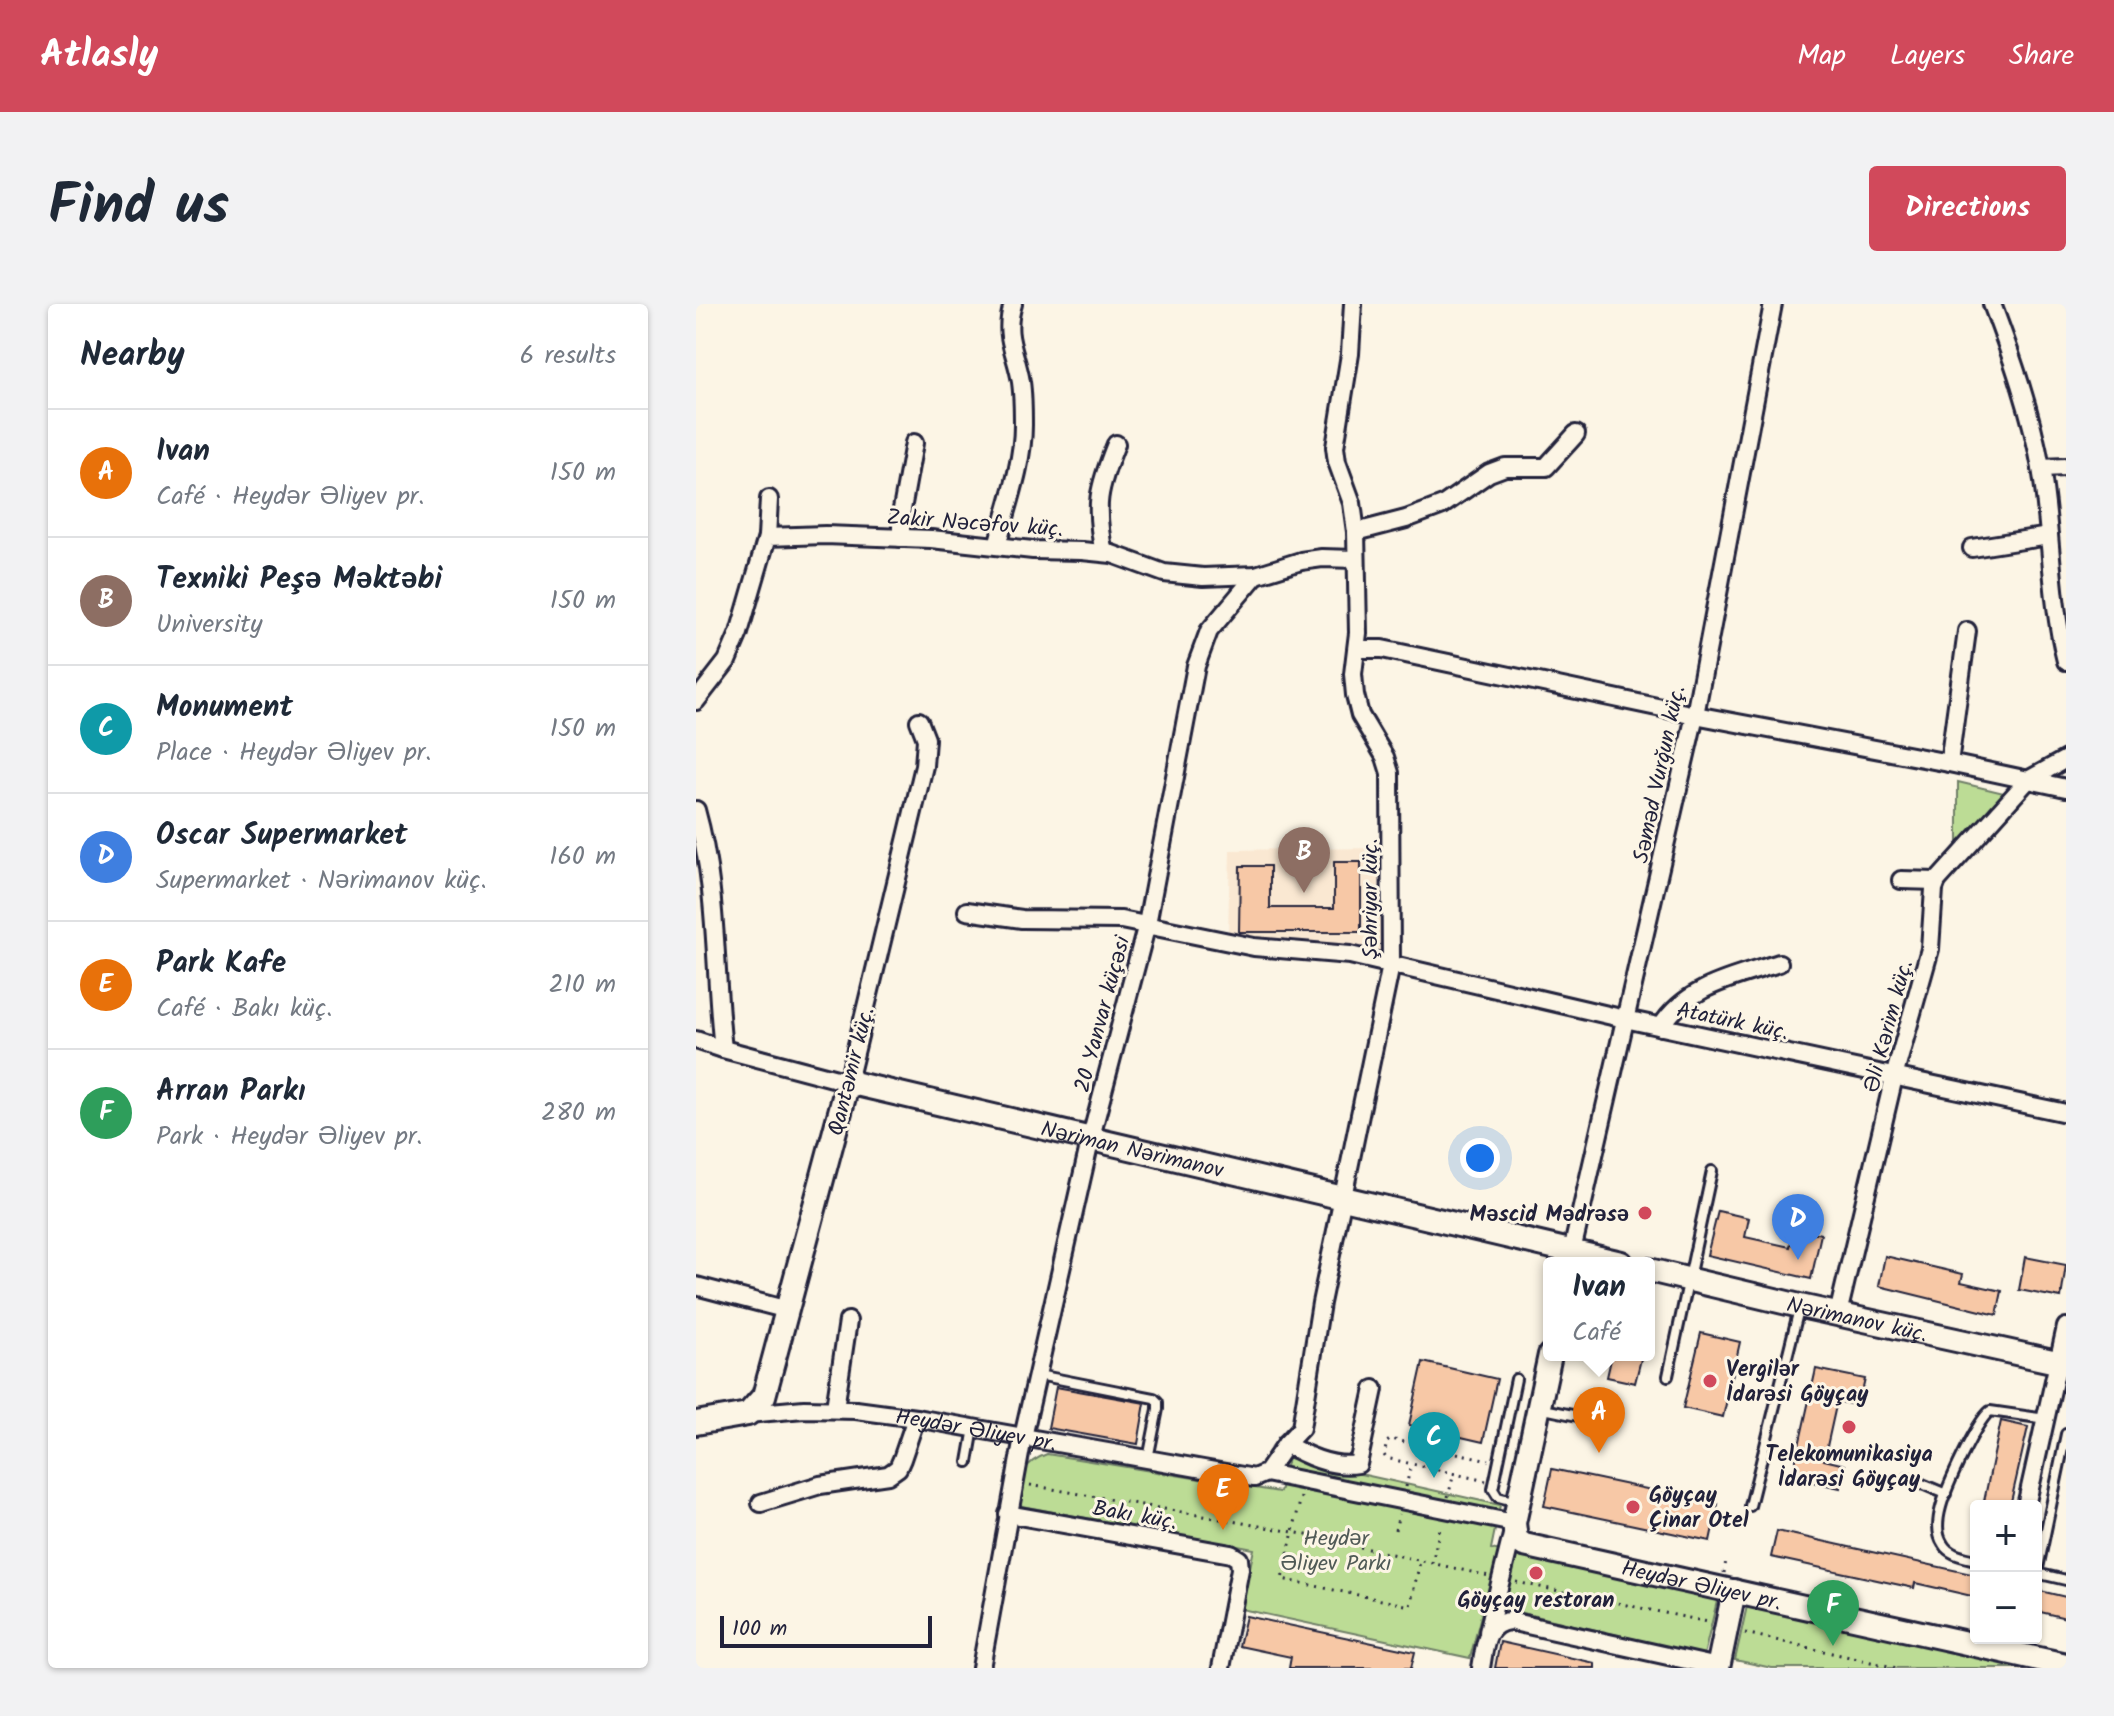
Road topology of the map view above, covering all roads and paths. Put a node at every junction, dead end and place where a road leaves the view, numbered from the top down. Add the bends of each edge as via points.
1 (1013, 304) edge
2 (1353, 304) edge
3 (1773, 304) edge
4 (1992, 304) edge
5 (1576, 434) dead end
6 (914, 443) dead end
7 (1116, 444) dead end
8 (2066, 467) edge
9 (2041, 468) junction
10 (769, 499) dead end
11 (1356, 532) junction
12 (2049, 536) junction
13 (767, 537) junction
14 (901, 538) junction
15 (997, 546) junction
16 (1972, 548) dead end
17 (1104, 553) junction
18 (1355, 559) junction
19 (1256, 575) junction
20 (1967, 631) dead end
21 (1357, 649) junction
22 (2066, 661) edge
23 (696, 701) edge
24 (1695, 715) junction
25 (919, 721) dead end
26 (2066, 759) edge
27 (1949, 763) junction
28 (2028, 780) junction
29 (2066, 788) edge
30 (696, 810) edge
31 (1901, 880) dead end
32 (1937, 881) junction
33 (967, 911) dead end
34 (1147, 924) junction
35 (1779, 963) dead end
36 (1391, 965) junction
37 (1625, 1019) junction
38 (1661, 1027) junction
39 (696, 1040) edge
40 (723, 1049) junction
41 (1894, 1077) junction
42 (848, 1082) junction
43 (2066, 1113) edge
44 (1091, 1137) junction
45 (1712, 1171) dead end
46 (1342, 1197) junction
47 (1571, 1257) edge
48 (1655, 1271) edge
49 (1690, 1280) junction
50 (696, 1286) edge
51 (1800, 1306) junction
52 (788, 1310) junction
53 (1838, 1314) junction
54 (848, 1321) dead end
55 (2066, 1327) edge
56 (1549, 1361) edge
57 (2062, 1364) edge
58 (1037, 1374) junction
59 (1668, 1376) dead end
60 (1516, 1379) dead end
61 (1374, 1389) dead end
62 (835, 1408) junction
63 (1539, 1408) junction
64 (748, 1414) junction
65 (916, 1418) junction
66 (1587, 1418) dead end
67 (2046, 1419) junction
68 (696, 1423) edge
69 (974, 1428) junction
70 (2066, 1434) edge
71 (1023, 1437) junction
72 (1286, 1444) junction
73 (1148, 1460) junction
74 (968, 1462) dead end
75 (1498, 1462) junction
76 (1260, 1475) junction
77 (1908, 1478) dead end
78 (1493, 1482) junction
79 (1021, 1483) dead end
80 (1303, 1488) dead end
81 (1946, 1494) junction
82 (2027, 1500) edge
83 (761, 1503) dead end
84 (1750, 1506) dead end
85 (1008, 1514) junction
86 (1517, 1525) junction
87 (1293, 1532) junction
88 (1970, 1558) edge
89 (1421, 1562) junction
90 (2036, 1572) edge
91 (2042, 1574) edge
92 (1494, 1577) dead end
93 (1510, 1580) dead end
94 (2066, 1580) edge
95 (1734, 1591) junction
96 (1712, 1623) dead end
97 (1741, 1632) dead end
98 (1488, 1634) junction
99 (1970, 1638) edge
100 (1997, 1644) edge
101 (2066, 1665) edge
102 (1718, 1667) edge
103 (981, 1668) edge
104 (1221, 1668) edge
105 (1481, 1668) edge
106 (1897, 1668) edge

1 - 15 street via 1008,338 1021,381 1023,429
2 - 11 street, Şəhriyar küç. via 1335,447
3 - 24 street, Səməd Vurğun küç.
4 - 9 street
5 - 11 street via 1546,467 1505,467 1443,505
6 - 14 street
7 - 17 street via 1099,492
8 - 9 street
9 - 12 street
10 - 13 street
11 - 18 street, Şəhriyar küç.
12 - 16 street
12 - 22 street
13 - 14 street, Zakir Nəcəfov küç.
13 - 23 street via 727,661
14 - 15 street, Zakir Nəcəfov küç.
15 - 17 street, Zakir Nəcəfov küç.
17 - 19 street, Zakir Nəcəfov küç. via 1164,573
18 - 19 street, Zakir Nəcəfov küç. via 1301,561
18 - 21 street, Şəhriyar küç.
19 - 34 street, 20 Yanvar küçəsi via 1209,631 1196,666
20 - 27 street
21 - 24 street via 1382,649
21 - 36 street, Şəhriyar küç. via 1353,674 1360,715 1390,773
24 - 27 street
24 - 37 street, Səməd Vurğun küç.
25 - 42 street, Qantəmir küç. via 926,739 924,766
26 - 28 street
27 - 28 street
28 - 29 street
28 - 32 street
30 - 40 street via 711,880
31 - 32 street
32 - 41 street, Əli Kərim küç. via 1930,949
33 - 34 street, Atatürk küç.
34 - 36 street, Atatürk küç. via 1254,947 1350,955
34 - 44 street, 20 Yanvar küçəsi
35 - 38 street via 1706,987 1671,1011
36 - 37 street, Atatürk küç.
36 - 46 street, Şəhriyar küç.
37 - 38 street, Atatürk küç.
37 - 47 street, Səməd Vurğun küç.
38 - 41 street, Atatürk küç.
39 - 40 street, Nəriman Nərimanov
40 - 42 street, Nəriman Nərimanov
41 - 43 street, Atatürk küç.
41 - 53 street, Əli Kərim küç.
42 - 44 main road, Nəriman Nərimanov
42 - 52 main road, Qantəmir küç.
44 - 46 main road, Nəriman Nərimanov
44 - 58 street, 20 Yanvar küçəsi
45 - 49 lane
46 - 47 main road, Nəriman Nərimanov
46 - 72 street, Şəhriyar küç. via 1305,1413 1301,1428
48 - 49 main road, Nərimanov küç.
49 - 51 main road, Nərimanov küç.
49 - 59 lane
50 - 52 street
51 - 53 main road, Nərimanov küç.
51 - 84 lane
52 - 64 main road, Qantəmir küç. via 764,1396
53 - 57 main road, Nərimanov küç.
54 - 62 street
55 - 57 street
56 - 63 main road
57 - 67 street
58 - 71 street, 20 Yanvar küçəsi
58 - 73 lane via 1154,1398 1158,1409
60 - 75 lane
61 - 72 street via 1358,1464 1311,1457
62 - 64 street, Heydər Əliyev pr.
62 - 65 street, Heydər Əliyev pr.
63 - 66 lane
63 - 86 main road
64 - 68 main road, Heydər Əliyev pr.
65 - 69 street, Heydər Əliyev pr.
65 - 83 street via 898,1468 888,1475 820,1485
67 - 81 lane via 2002,1411 1986,1414
67 - 82 street
69 - 71 street, Heydər Əliyev pr.
69 - 74 lane
70 - 90 lane
71 - 73 street, Heydər Əliyev pr.
71 - 85 street, 20 Yanvar küçəsi
72 - 76 street, Şəhriyar küç.
73 - 76 street, Heydər Əliyev pr.
75 - 78 lane
75 - 78 path via 1387,1442 1386,1458
76 - 86 street, Heydər Əliyev pr.
77 - 81 lane
78 - 86 lane
79 - 87 path
80 - 87 path
81 - 88 lane via 1938,1531 1943,1545
85 - 103 street, 20 Yanvar küçəsi
85 - 104 street, Bakı küç. via 1239,1559
86 - 95 main road, Heydər Əliyev pr.
86 - 98 street
87 - 89 path
87 - 89 path via 1282,1579 1410,1606
89 - 92 path
91 - 94 lane
93 - 96 path
95 - 99 main road, Heydər Əliyev pr.
95 - 102 main road
97 - 106 path
98 - 102 street via 1509,1621
98 - 105 street
100 - 101 main road, Heydər Əliyev pr.

